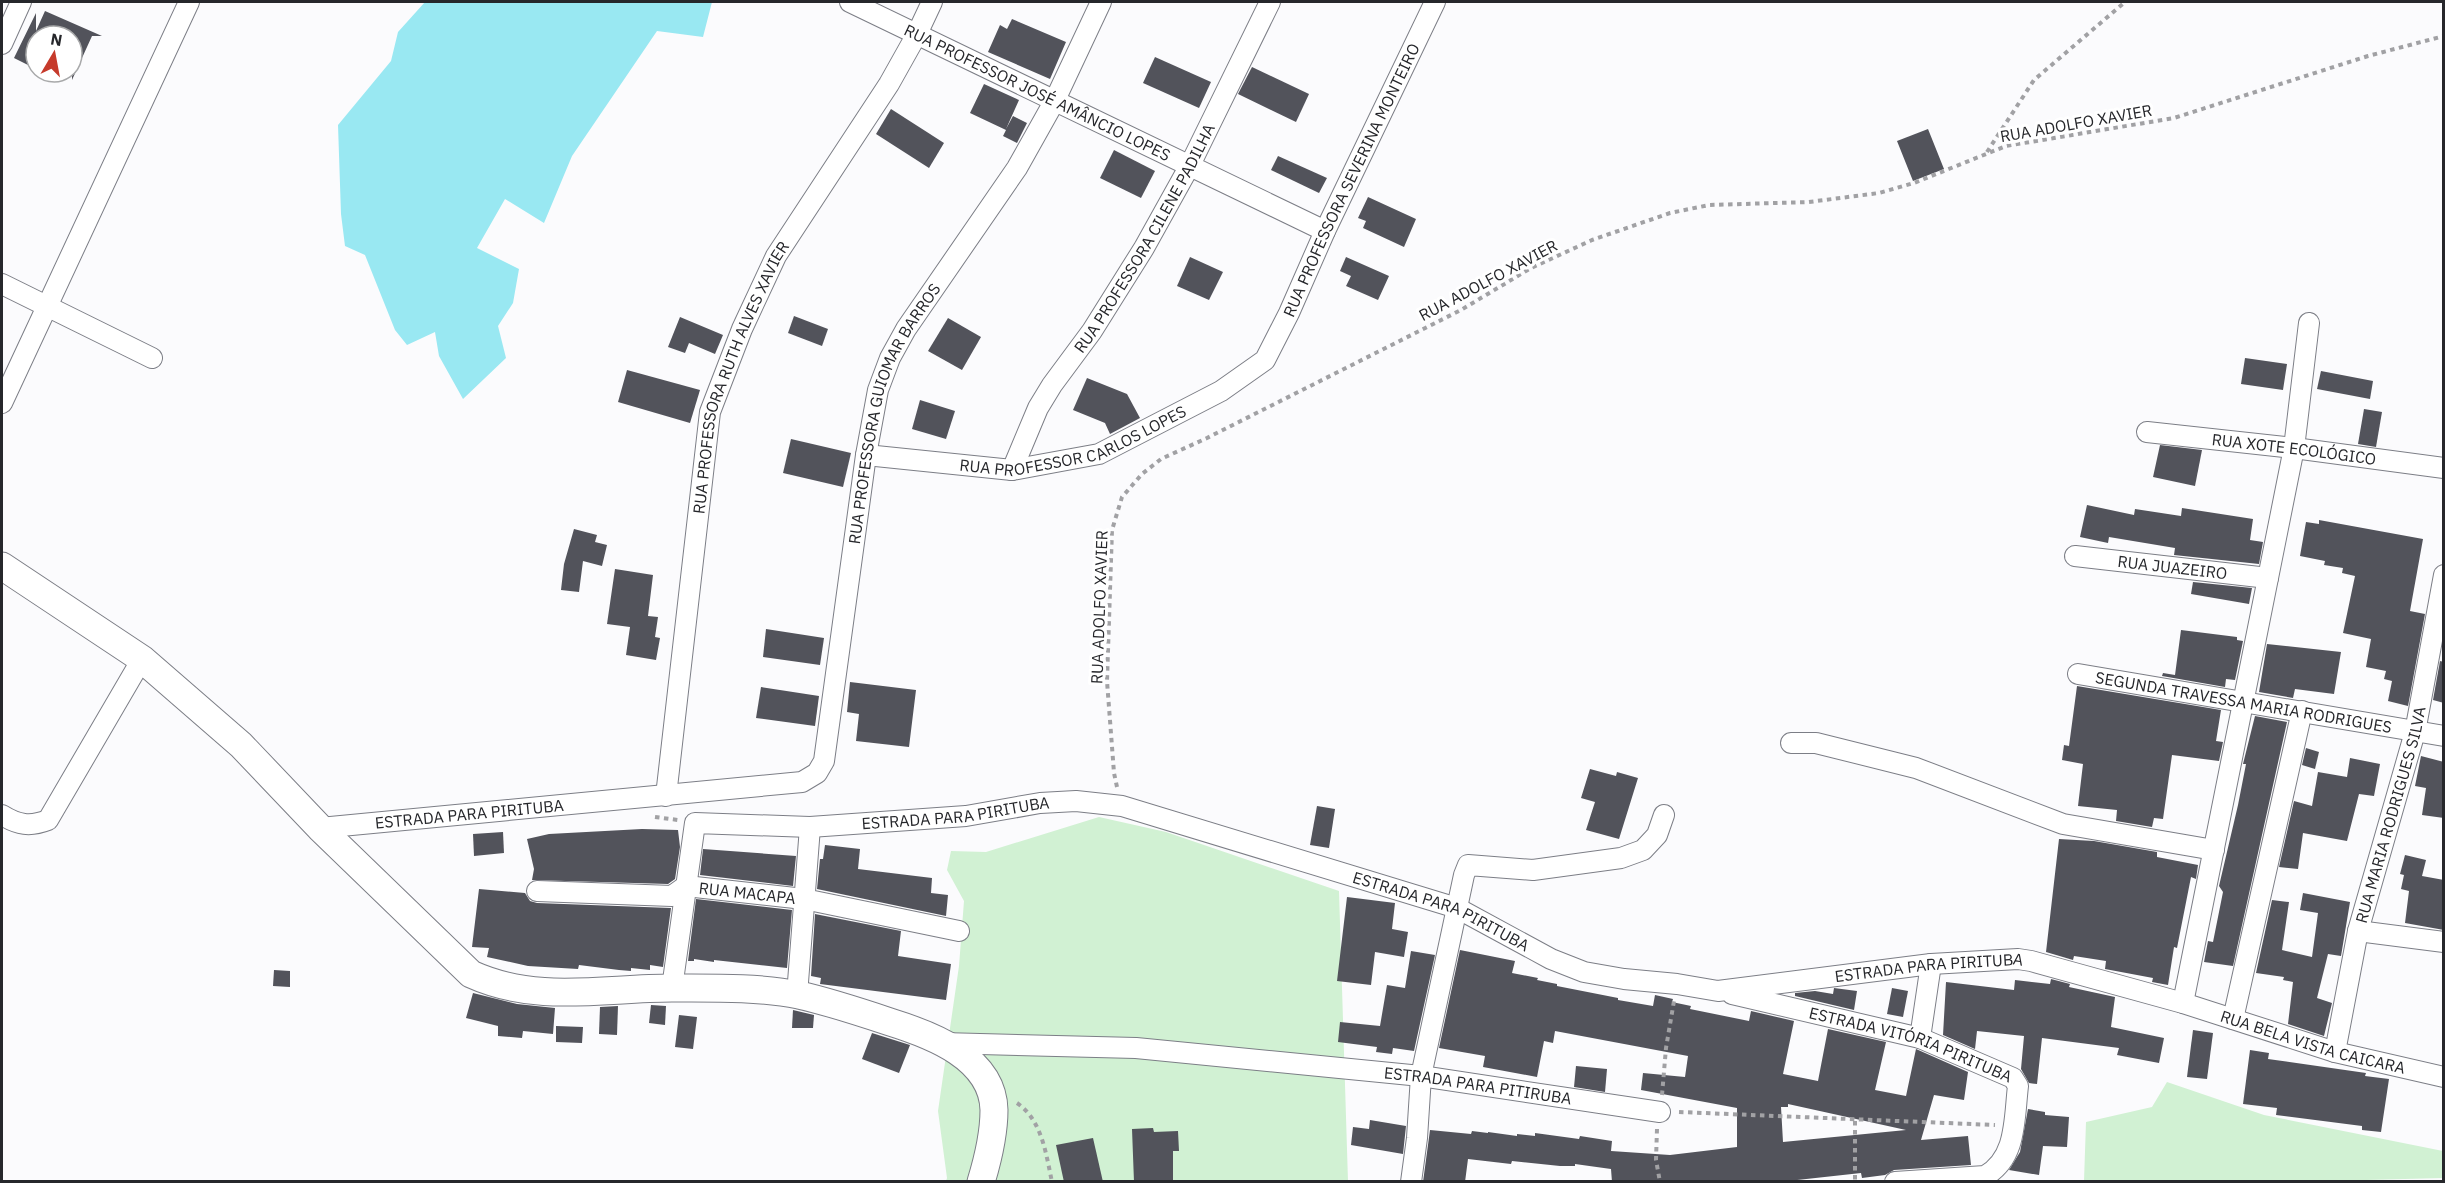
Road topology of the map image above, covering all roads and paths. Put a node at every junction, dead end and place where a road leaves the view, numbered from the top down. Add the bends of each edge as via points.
1 (21, 2) edge
2 (189, 2) edge
3 (850, 2) edge
4 (932, 2) edge
5 (1101, 2) edge
6 (1270, 2) edge
7 (1435, 2) edge
8 (2125, 2) edge
9 (917, 34) junction
10 (2444, 36) edge
11 (2, 44) edge
12 (1054, 102) junction
13 (1987, 153) junction
14 (1189, 167) junction
15 (1325, 231) junction
16 (2, 284) edge
17 (47, 306) junction
18 (2309, 323) dead end
19 (152, 358) dead end
20 (1265, 360) joint
21 (2, 403) edge
22 (2147, 432) dead end
23 (2294, 448) junction
24 (866, 455) junction
25 (2444, 468) edge
26 (1012, 470) junction
27 (2075, 556) dead end
28 (2, 566) edge
29 (2444, 575) edge
30 (2268, 578) junction
31 (142, 658) junction
32 (2078, 674) dead end
33 (2244, 701) junction
34 (2302, 711) junction
35 (2415, 732) junction
36 (2444, 736) edge
37 (1791, 743) dead end
38 (824, 761) joint
39 (666, 796) junction
40 (1122, 806) junction
41 (1664, 814) dead end
42 (2, 815) edge
43 (810, 827) junction
44 (320, 828) junction
45 (2214, 850) junction
46 (686, 886) junction
47 (537, 891) dead end
48 (804, 899) junction
49 (1457, 908) junction
50 (959, 931) dead end
51 (2358, 931) junction
52 (2444, 942) edge
53 (1931, 964) junction
54 (1677, 984) junction
55 (672, 988) junction
56 (1718, 991) junction
57 (797, 995) junction
58 (2182, 1003) junction
59 (2233, 1019) junction
60 (1920, 1038) junction
61 (942, 1042) junction
62 (2335, 1052) junction
63 (1421, 1076) junction
64 (2444, 1077) edge
65 (1016, 1102) dead end
66 (1660, 1112) junction
67 (1855, 1121) junction
68 (2013, 1126) junction
69 (981, 1182) edge
70 (1052, 1182) edge
71 (1411, 1182) edge
72 (1660, 1182) edge
73 (1855, 1182) edge
74 (1895, 1182) edge

1 - 11 street
2 - 17 street
3 - 9 street, RUA PROFESSOR JOSÉ AMÂNCIO LOPES
4 - 9 street, RUA PROFESSORA RUTH ALVES XAVIER
5 - 12 street, RUA PROFESSORA GUIOMAR BARROS
6 - 14 street, RUA PROFESSORA CILENE PADILHA
7 - 15 street, RUA PROFESSORA SEVERINA MONTEIRO
8 - 13 path via 2034,80
9 - 12 street, RUA PROFESSOR JOSÉ AMÂNCIO LOPES
9 - 39 street, RUA PROFESSORA RUTH ALVES XAVIER via 889,84 776,256 741,328 710,412
10 - 13 path, RUA ADOLFO XAVIER via 2174,118 2006,146
12 - 14 street, RUA PROFESSOR JOSÉ AMÂNCIO LOPES
12 - 24 street, RUA PROFESSORA GUIOMAR BARROS via 1017,168 895,348 878,390
13 - 40 path, RUA ADOLFO XAVIER via 1914,183 1878,193 1809,202 1709,205 1670,213 1592,240 1531,268 1461,310 1161,459 1122,497 1112,530 1107,681 1114,773
14 - 15 street, RUA PROFESSOR JOSÉ AMÂNCIO LOPES
14 - 26 street, RUA PROFESSORA CILENE PADILHA via 1144,249 1038,408
15 - 20 street, RUA PROFESSORA SEVERINA MONTEIRO
16 - 17 street
17 - 19 street
17 - 21 street
18 - 23 street
20 - 26 street, RUA PROFESSOR CARLOS LOPES via 1221,392 1099,454
22 - 23 street, RUA XOTE ECOLÓGICO
23 - 25 street, RUA XOTE ECOLÓGICO
23 - 30 street
24 - 26 street, RUA PROFESSOR CARLOS LOPES
24 - 38 street, RUA PROFESSORA GUIOMAR BARROS
27 - 30 street, RUA JUAZEIRO
28 - 31 main road
29 - 35 street, RUA MARIA RODRIGUES SILVA
30 - 33 street
31 - 42 street via 48,820 24,825
31 - 44 main road via 241,745
32 - 33 street, SEGUNDA TRAVESSA MARIA RODRIGUES
33 - 34 street, SEGUNDA TRAVESSA MARIA RODRIGUES
33 - 45 street
34 - 35 street, SEGUNDA TRAVESSA MARIA RODRIGUES
34 - 59 street
35 - 36 street, SEGUNDA TRAVESSA MARIA RODRIGUES
35 - 51 street, RUA MARIA RODRIGUES SILVA
37 - 45 street via 1816,743 1916,768 2063,824
38 - 39 street, ESTRADA PARA PIRITUBA via 817,773 802,782
39 - 44 street, ESTRADA PARA PIRITUBA
40 - 43 street, ESTRADA PARA PIRITUBA via 1076,801 1040,803 966,816
40 - 49 street, ESTRADA PARA PIRITUBA
41 - 49 street via 1657,835 1643,850 1621,858 1533,870 1468,865
43 - 46 street, ESTRADA PARA PIRITUBA via 695,823
43 - 48 street
44 - 55 main road via 471,974 520,991
45 - 58 street
46 - 47 street, RUA MACAPA via 672,896
46 - 48 street, RUA MACAPA
46 - 55 street
48 - 50 street, RUA MACAPA
48 - 57 street
49 - 54 street, ESTRADA PARA PIRITUBA via 1517,943 1584,972
49 - 63 street
51 - 52 street
51 - 62 street, RUA MARIA RODRIGUES SILVA
53 - 56 street, ESTRADA PARA PIRITUBA
53 - 58 street, ESTRADA PARA PIRITUBA via 2031,961
53 - 60 street
54 - 56 street, ESTRADA PARA PIRITUBA
54 - 66 path
55 - 57 main road
56 - 60 street, ESTRADA VITÓRIA PIRITUBA
57 - 61 main road via 912,1029
58 - 59 street, RUA BELA VISTA CAICARA
59 - 62 street, RUA BELA VISTA CAICARA
60 - 68 street, ESTRADA VITÓRIA PIRITUBA via 2013,1078 2018,1086
61 - 63 street, ESTRADA PARA PITIRUBA via 1136,1048
61 - 69 main road via 970,1060 987,1083 994,1108 989,1155
62 - 64 street, RUA BELA VISTA CAICARA
63 - 66 street, ESTRADA PARA PITIRUBA
63 - 71 street
65 - 70 path via 1026,1109 1037,1128
66 - 67 path
66 - 72 path via 1656,1152
67 - 68 path
67 - 73 path
68 - 74 street, ESTRADA VITÓRIA PIRITUBA via 2003,1162 1985,1176

